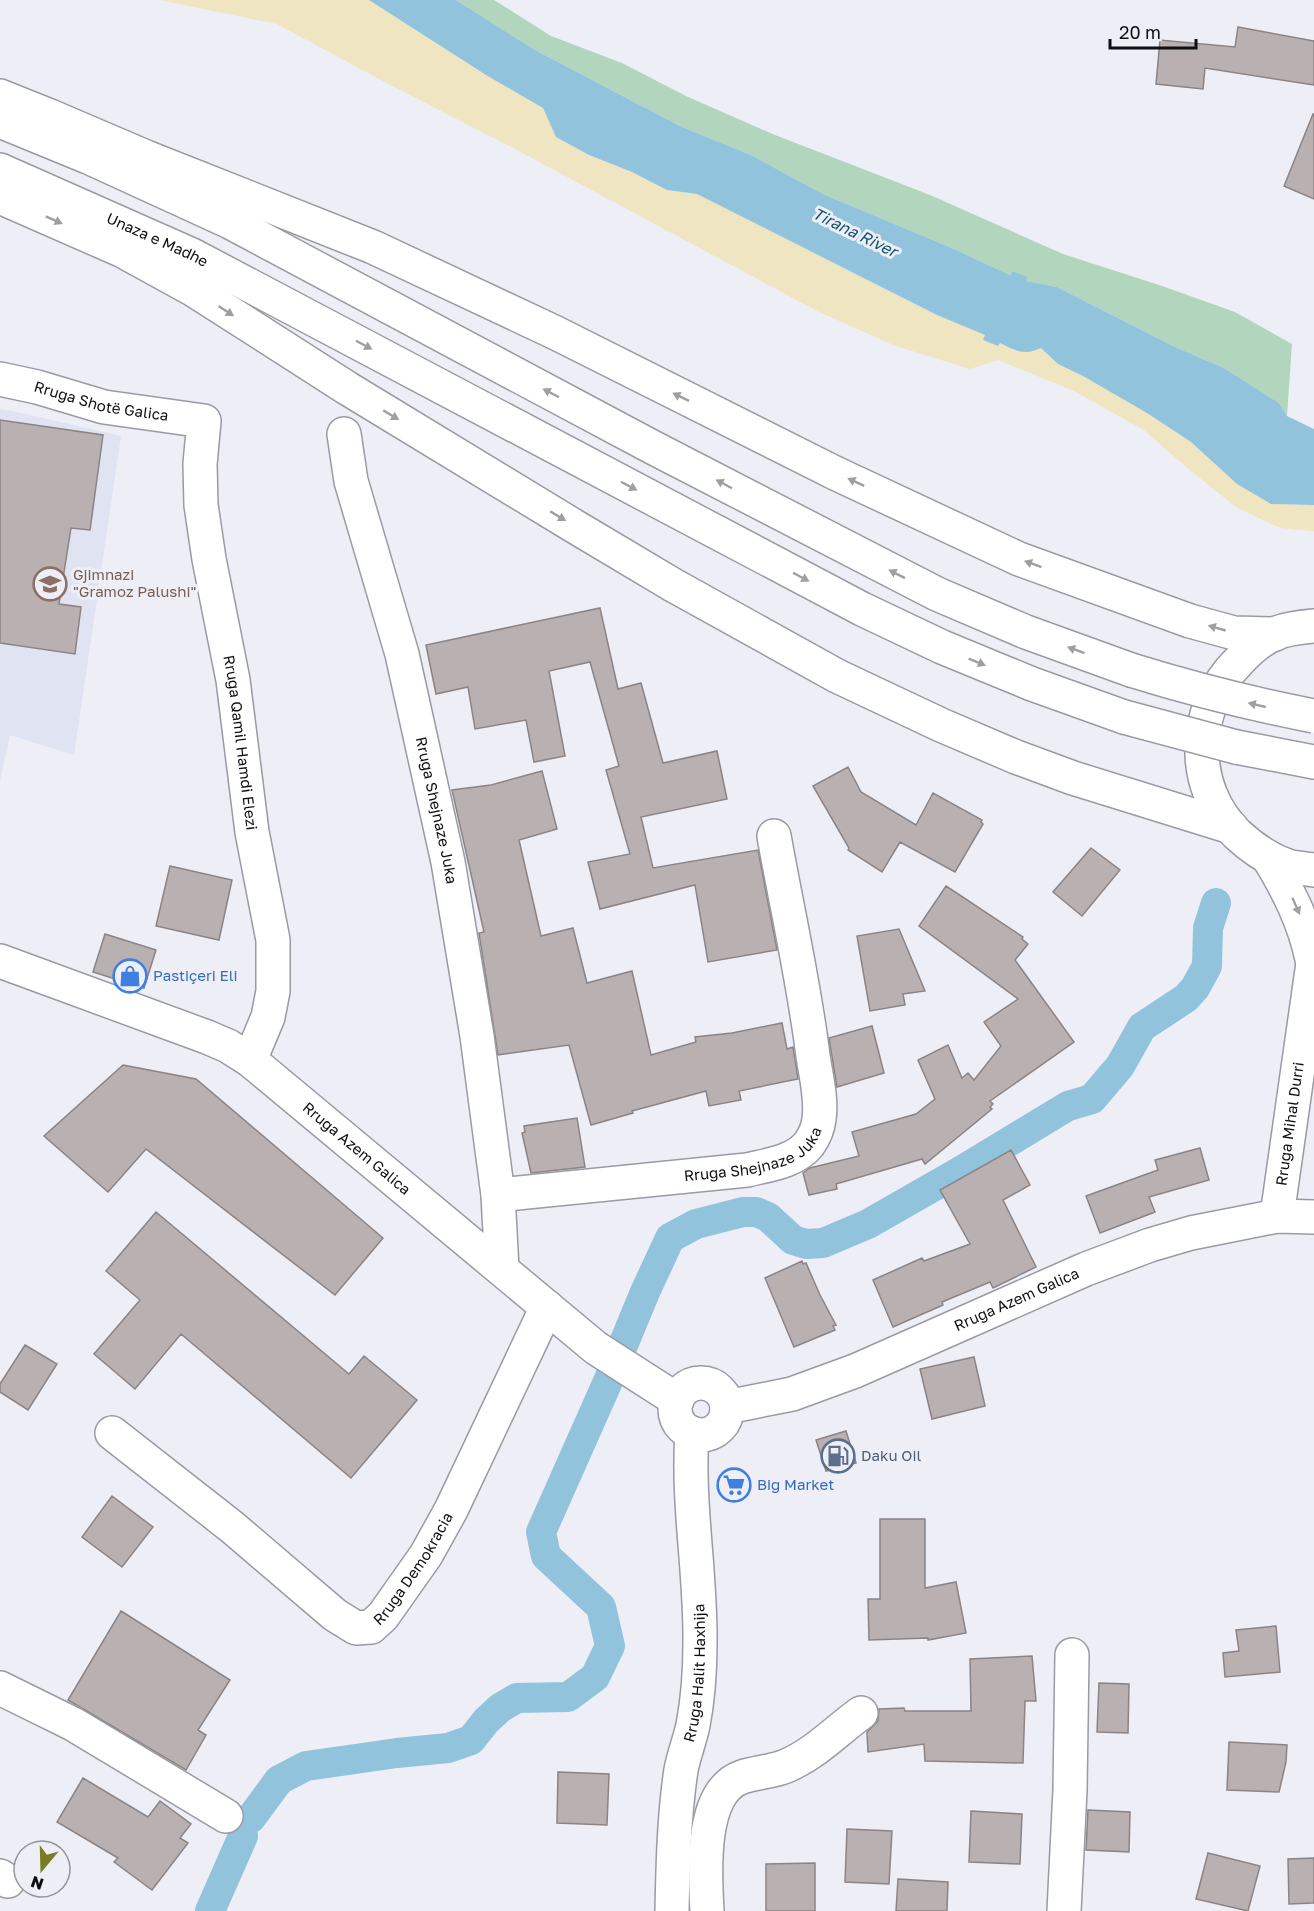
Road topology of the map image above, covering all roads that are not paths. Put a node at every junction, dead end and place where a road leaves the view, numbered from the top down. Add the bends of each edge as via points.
1 (0, 96) edge
2 (0, 121) edge
3 (0, 170) edge
4 (0, 197) edge
5 (0, 379) edge
6 (204, 421) joint
7 (344, 434) dead end
8 (1314, 626) edge
9 (1275, 634) junction
10 (1314, 716) edge
11 (1314, 762) edge
12 (1231, 827) junction
13 (774, 836) dead end
14 (1268, 857) junction
15 (1314, 870) edge
16 (1313, 958) edge
17 (0, 961) edge
18 (250, 1060) junction
19 (498, 1195) junction
20 (1277, 1216) junction
21 (1314, 1217) edge
22 (502, 1269) junction
23 (547, 1307) junction
24 (677, 1400) junction
25 (727, 1407) junction
26 (112, 1432) dead end
27 (692, 1433) junction
28 (1072, 1654) dead end
29 (0, 1688) edge
30 (861, 1713) dead end
31 (226, 1816) dead end
32 (672, 1911) edge
33 (707, 1911) edge
34 (1064, 1911) edge

9 -> 1 main road via 1234,633 1190,621 1019,559 373,247
10 -> 2 main road, bridge via 1200,691 1131,670 937,594 230,222
3 -> 11 main road, Unaza e Madhe, bridge via 192,255 862,609 942,647 1124,717 1236,747
4 -> 12 main road via 123,251 194,290 573,525 837,676 1016,757
5 - 6 main road, Rruga Shotë Galica via 104,407
6 - 18 main road, Rruga Qamil Hamdi Elezi via 200,464 204,526 233,680 252,832 273,940 273,991 268,1017
7 - 19 main road, Rruga Shejnaze Juka via 351,481 402,654 448,862
8 - 9 main road
9 - 12 main road via 1246,653 1229,671 1206,713 1202,737 1207,785
12 - 14 main road
13 - 19 main road, Rruga Shejnaze Juka via 810,1027 820,1104 819,1120 808,1145 778,1163 747,1170
14 - 15 main road via 1291,867
14 -> 16 main road via 1288,889
16 - 20 main road, Rruga Mihal Durri
17 - 18 main road, Rruga Azem Galica via 207,1037
18 - 22 main road, Rruga Azem Galica
19 - 22 main road, Rruga Shejnaze Juka
20 - 21 main road, Rruga Azem Galica
20 - 25 main road, Rruga Azem Galica via 1150,1245 1086,1269 855,1371 792,1394
22 - 23 main road, Rruga Azem Galica
23 - 24 main road, Rruga Azem Galica via 596,1348
23 - 26 main road, Rruga Demokracia via 426,1556 371,1627 356,1628 335,1615
24 - 25 main road via 688,1387 705,1383 720,1391
24 - 27 main road via 680,1424
25 - 27 main road via 717,1429
27 - 32 main road, Rruga Halit Haxhija via 700,1642 693,1725 681,1768 676,1810
28 - 34 main road
29 - 31 main road via 73,1724
30 - 33 main road via 813,1752 787,1766 741,1777 726,1787 714,1809 707,1836

